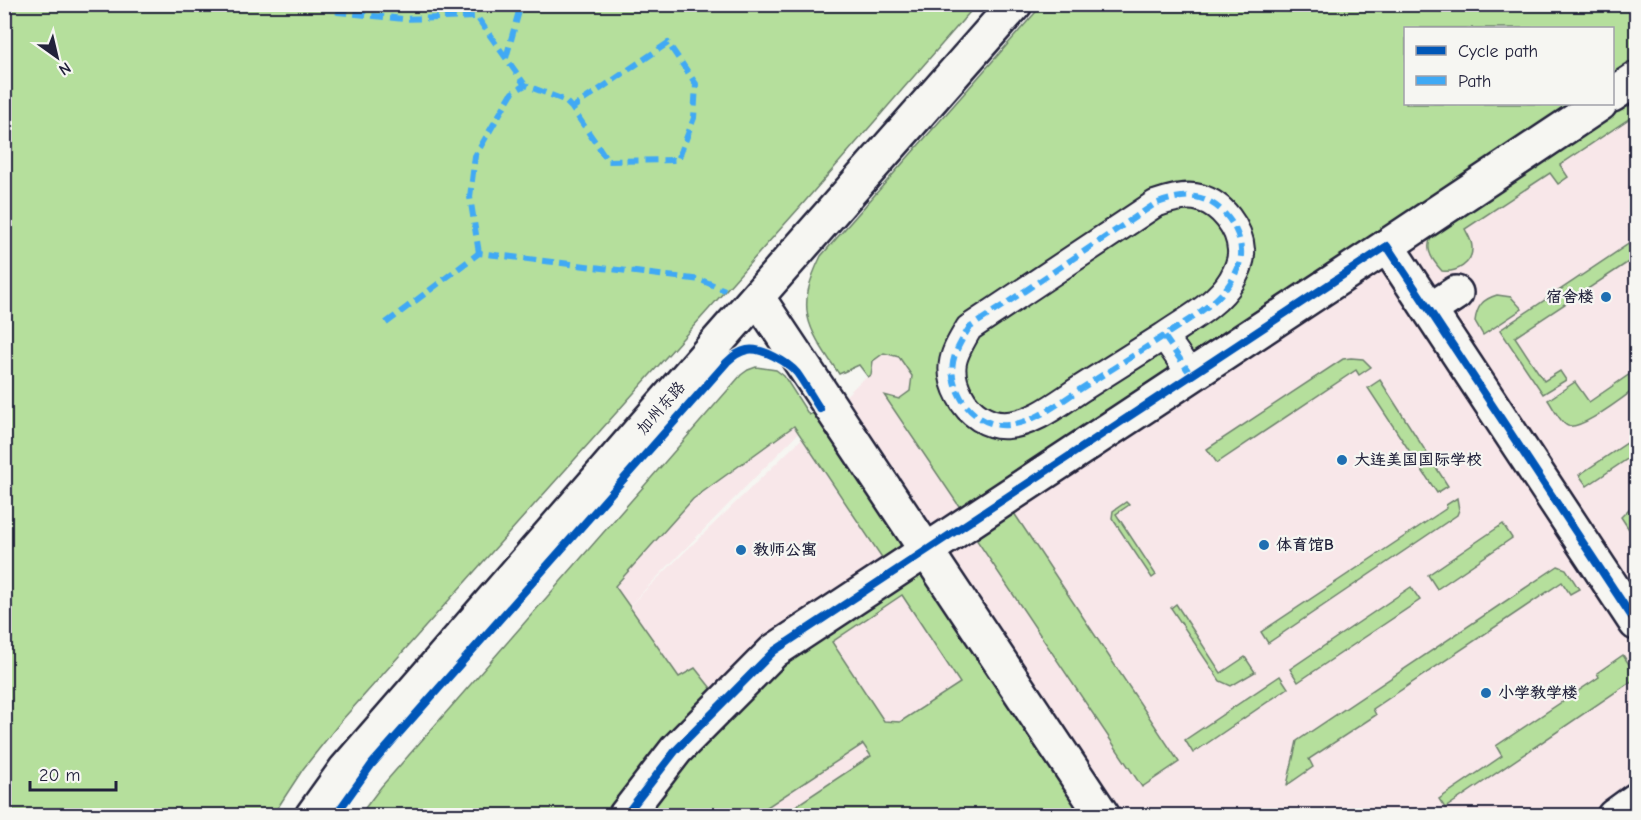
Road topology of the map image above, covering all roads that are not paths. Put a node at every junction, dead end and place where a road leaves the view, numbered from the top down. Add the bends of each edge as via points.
1 (1015, 4) edge
2 (1636, 79) edge
3 (1614, 94) edge
4 (1598, 105) edge
5 (1387, 246) junction
6 (758, 298) junction
7 (1164, 336) junction
8 (1191, 375) junction
9 (926, 551) junction
10 (1636, 623) edge
11 (1636, 800) edge
12 (312, 816) edge
13 (625, 816) edge
14 (1102, 816) edge
15 (1614, 816) edge

1 - 6 street, 加州东路
2 - 3 street
4 - 5 street
5 - 8 street
5 - 10 street via 1443,302
6 - 9 street
6 - 12 street, 加州东路 via 345,770
7 - 7 street via 1216,300 1239,266 1237,230 1209,201 1198,197 1170,198 1155,204 969,328 951,370 956,389 972,413 984,421 1010,425 1039,415
7 - 8 street
8 - 9 street
9 - 13 street via 774,651 676,750
9 - 14 street
11 - 15 street

